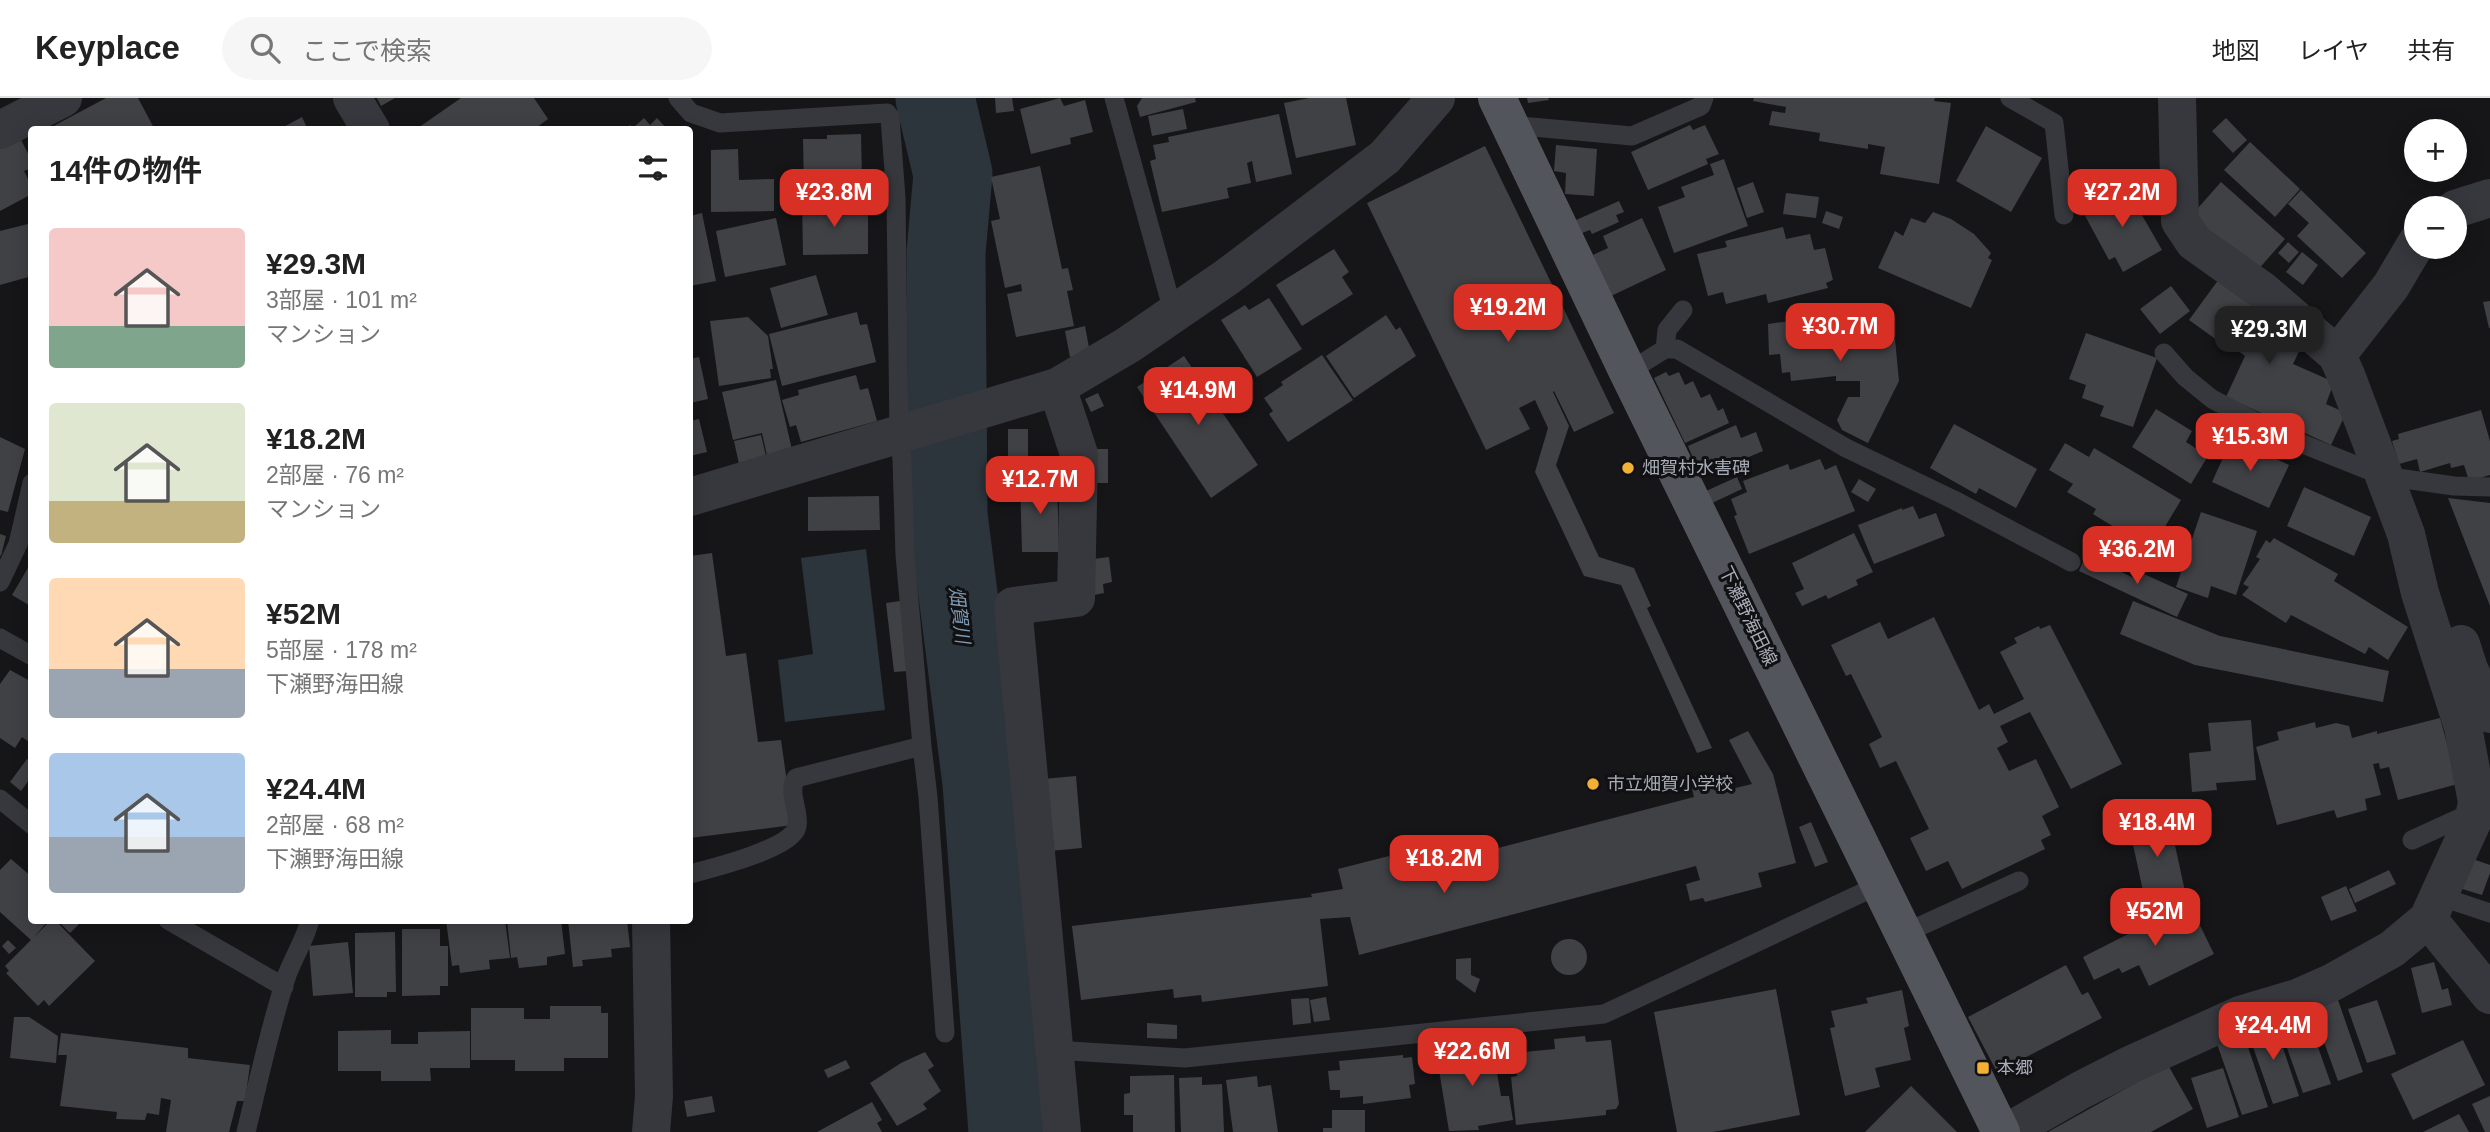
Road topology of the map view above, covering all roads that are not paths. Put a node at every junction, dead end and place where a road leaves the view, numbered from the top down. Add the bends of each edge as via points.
1 (62, 98) edge
2 (352, 98) edge
3 (678, 98) edge
4 (1114, 98) edge
5 (1436, 98) edge
6 (1704, 98) edge
7 (2010, 98) edge
8 (2177, 98) edge
9 (1504, 111) edge
10 (369, 126) edge
11 (0, 130) edge
12 (2490, 198) edge
13 (2467, 205) edge
14 (2064, 215) dead end
15 (2407, 259) edge
16 (1683, 310) dead end
17 (1174, 315) junction
18 (1665, 349) junction
19 (2164, 353) dead end
20 (2337, 355) junction
21 (1628, 372) junction
22 (1057, 387) junction
23 (904, 433) junction
24 (2383, 476) junction
25 (2490, 487) edge
26 (693, 496) edge
27 (28, 500) edge
28 (2406, 534) junction
29 (2071, 562) dead end
30 (0, 582) edge
31 (0, 638) edge
32 (28, 654) edge
33 (2490, 714) edge
34 (922, 746) junction
35 (0, 799) edge
36 (2474, 818) junction
37 (28, 822) edge
38 (2412, 840) dead end
39 (693, 873) edge
40 (2019, 881) dead end
41 (1881, 884) junction
42 (2434, 907) junction
43 (2490, 913) edge
44 (175, 924) edge
45 (308, 924) edge
46 (651, 924) edge
47 (1905, 933) junction
48 (284, 987) junction
49 (2490, 995) edge
50 (945, 1033) dead end
51 (1053, 1050) junction
52 (246, 1132) edge
53 (651, 1132) edge
54 (1062, 1132) edge
55 (2001, 1132) edge
56 (2008, 1132) edge

1 - 11 street
2 - 10 street
3 - 23 lane via 691,113 720,123 875,113 890,117
4 - 17 lane
5 - 17 street via 1385,157
6 - 9 lane via 1701,106 1632,136
7 - 14 lane via 2054,123
8 - 20 street via 2180,221 2194,242 2263,291
9 - 21 main road, 下瀬野海田線
12 - 13 street
15 - 20 street
16 - 18 lane via 1667,330
17 - 22 street
18 - 21 lane
18 - 29 lane via 1677,349 1846,448
19 - 24 lane via 2212,399 2283,436
20 - 24 street
21 - 41 main road, 下瀬野海田線
22 - 23 street
22 - 51 street via 1079,454 1076,598 1013,606
23 - 26 street
23 - 34 lane via 906,567
24 - 25 lane
24 - 28 street
27 - 30 lane via 18,544
28 - 33 street via 2433,570
28 - 36 street via 2463,727 2477,802
31 - 32 lane
34 - 39 lane via 796,778 791,786 794,835 748,859
34 - 50 lane
35 - 37 lane
36 - 38 lane via 2460,818
36 - 42 street
40 - 47 lane
41 - 47 main road, 下瀬野海田線
41 - 51 lane via 1604,1014 1185,1058
42 - 43 lane
42 - 49 street
42 - 56 street via 2392,949 2333,982 2240,1015 2132,1064
44 - 48 lane
45 - 48 lane
46 - 53 street
47 - 55 main road, 下瀬野海田線
48 - 52 lane
51 - 54 street

